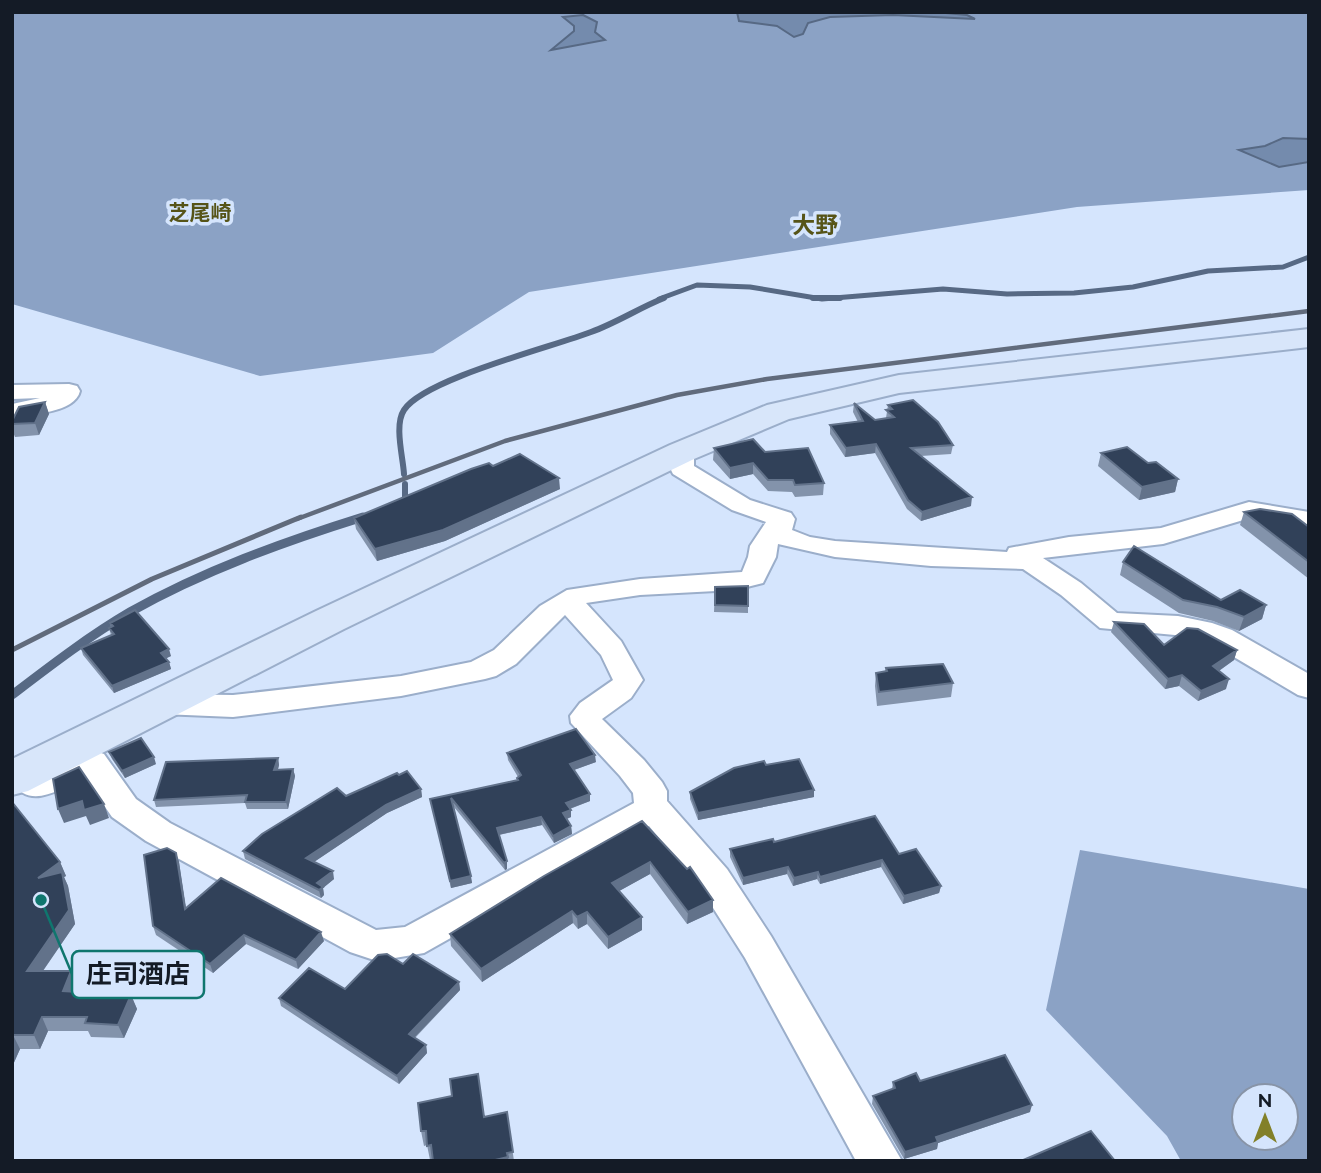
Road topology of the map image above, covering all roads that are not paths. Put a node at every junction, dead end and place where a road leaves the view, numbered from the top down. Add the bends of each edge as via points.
1 (1309, 338) edge
2 (12, 392) edge
3 (12, 411) edge
4 (682, 452) junction
5 (782, 519) junction
6 (1309, 520) edge
7 (1019, 554) junction
8 (569, 603) junction
9 (1309, 688) edge
10 (162, 704) junction
11 (18, 777) edge
12 (653, 808) junction
13 (880, 1161) edge

1 - 4 street via 872,389 778,412
2 - 3 street via 69,391 56,402
4 - 5 street via 682,468 741,505
4 - 10 street
5 - 7 street via 778,533 812,547 939,559 1029,561
5 - 8 street via 763,546 756,572 745,580 592,592
6 - 7 street via 1249,510 1163,536
7 - 9 street via 1110,622 1202,629 1222,636
8 - 10 street via 550,612 505,657 471,673 233,706
8 - 12 street via 618,658 628,680 625,687 592,708 587,723 650,790
10 - 11 street
11 - 12 street via 33,786 92,762 124,808 158,832 377,946 423,936
12 - 13 street via 714,879 758,947

